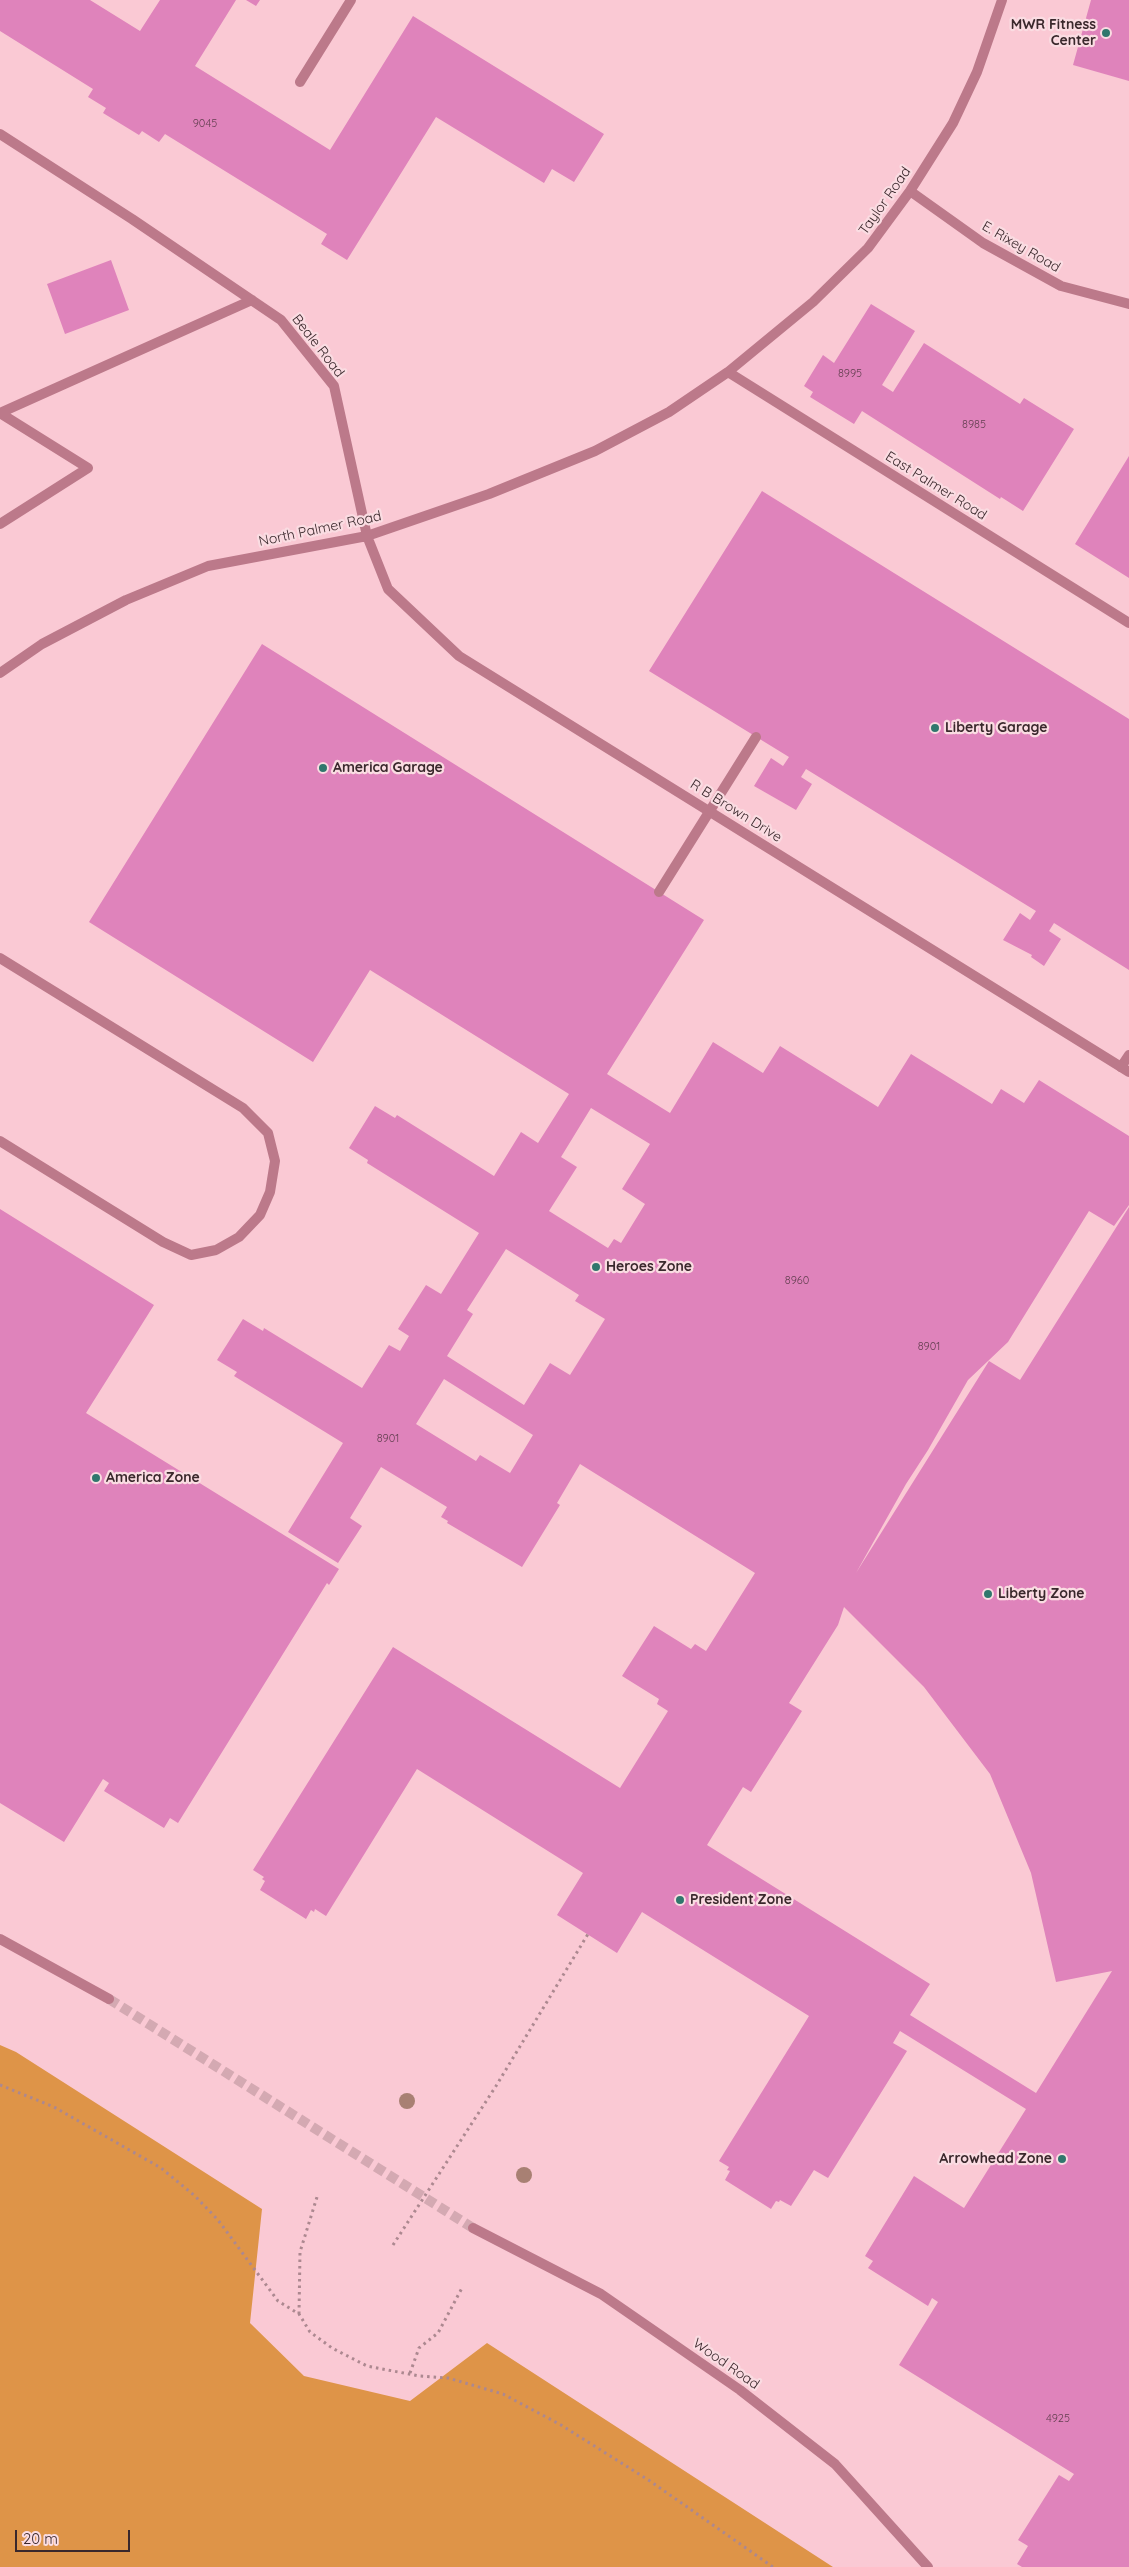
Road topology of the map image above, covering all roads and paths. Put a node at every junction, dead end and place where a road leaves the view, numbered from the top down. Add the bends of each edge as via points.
1 (351, 0) edge
2 (1002, 0) edge
3 (300, 82) dead end
4 (0, 134) edge
5 (910, 192) junction
6 (252, 300) junction
7 (1129, 304) edge
8 (728, 372) junction
9 (0, 413) edge
10 (0, 524) edge
11 (367, 536) junction
12 (1129, 623) edge
13 (0, 673) edge
14 (756, 737) dead end
15 (710, 812) junction
16 (659, 892) dead end
17 (0, 958) edge
18 (1129, 1055) edge
19 (1125, 1069) edge
20 (0, 1141) edge
21 (588, 1934) dead end
22 (0, 1940) edge
23 (109, 1999) tunnel mouth
24 (0, 2085) edge
25 (317, 2197) dead end
26 (473, 2228) tunnel mouth
27 (393, 2245) dead end
28 (462, 2288) dead end
29 (300, 2314) junction
30 (410, 2373) junction
31 (773, 2567) edge
32 (928, 2567) edge

1 - 3 street
2 - 5 street, Taylor Road via 977,72 961,106
4 - 6 street, Beale Road
5 - 7 street, E. Rixey Road via 983,243 1062,286
5 - 8 street, Taylor Road via 868,248 813,302
6 - 9 street
6 - 11 street, Beale Road via 280,320 334,386
8 - 11 street, North Palmer Road via 670,412 595,451 489,494
8 - 12 street, East Palmer Road
9 - 10 street via 88,468
11 - 13 street, North Palmer Road via 208,566 126,600 42,644
11 - 15 street, R B Brown Drive via 388,589 459,656
14 - 15 street
15 - 16 street
15 - 19 street, R B Brown Drive
17 - 20 street via 243,1108 268,1133 275,1161 270,1192 260,1215 231,1242 216,1250 191,1255 163,1242
18 - 19 street
21 - 27 path via 496,2086
22 - 23 street
24 - 29 path via 54,2107 161,2168 218,2220 278,2301
25 - 29 path via 300,2252
26 - 32 street, Wood Road via 601,2294 740,2390 835,2464
28 - 30 path via 438,2333 419,2348
29 - 30 path via 310,2332 332,2348 367,2366
30 - 31 path via 475,2385 503,2394 533,2410 650,2481

